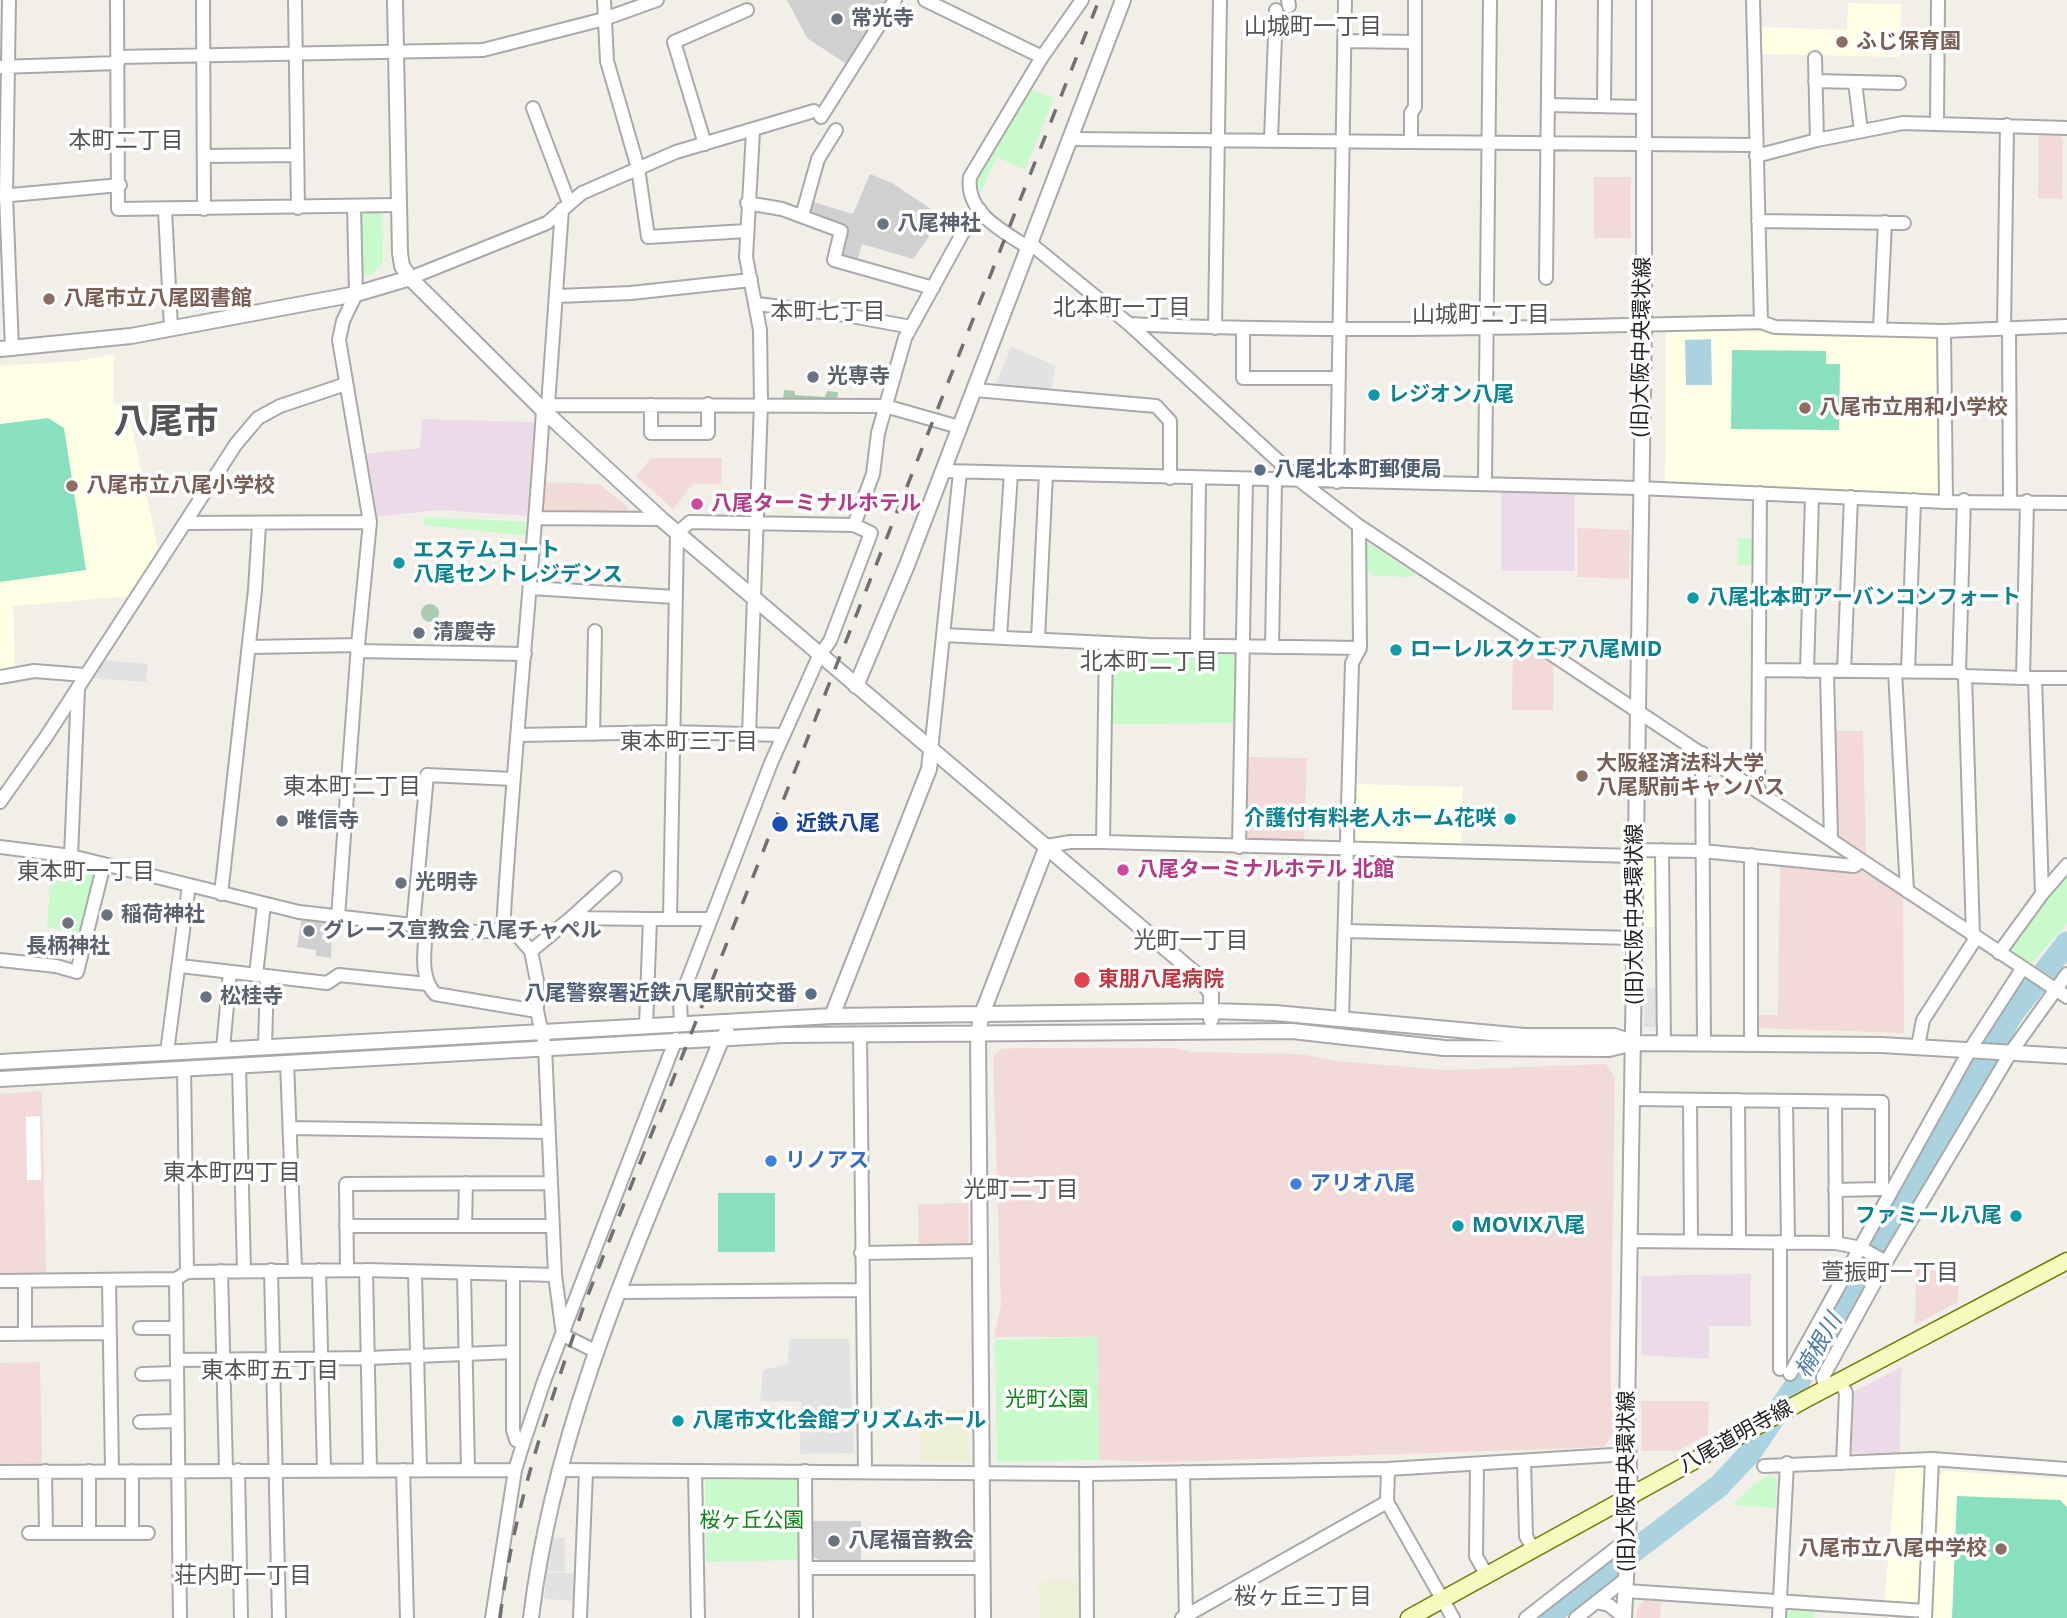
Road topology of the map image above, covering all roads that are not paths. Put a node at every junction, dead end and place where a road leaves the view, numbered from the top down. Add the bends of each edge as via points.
1 (9, 0) edge
2 (117, 0) edge
3 (203, 0) edge
4 (295, 0) edge
5 (395, 0) edge
6 (604, 0) edge
7 (657, 0) edge
8 (895, 0) edge
9 (925, 0) edge
10 (1082, 0) edge
11 (1123, 0) edge
12 (1220, 0) edge
13 (1345, 0) edge
14 (1415, 0) edge
15 (1490, 0) edge
16 (1549, 0) edge
17 (1605, 0) edge
18 (1644, 0) edge
19 (1752, 0) edge
20 (1938, 0) edge
21 (1284, 5) edge
22 (747, 10) dead end
23 (604, 19) junction
24 (1344, 41) junction
25 (1415, 42) junction
26 (295, 52) junction
27 (395, 53) junction
28 (201, 57) junction
29 (1042, 57) junction
30 (1815, 58) dead end
31 (118, 60) junction
32 (5, 67) edge
33 (1815, 81) junction
34 (1855, 82) junction
35 (1899, 83) dead end
36 (1548, 105) junction
37 (1604, 105) junction
38 (1642, 107) junction
39 (533, 108) dead end
40 (1937, 122) junction
41 (2007, 125) junction
42 (2067, 128) edge
43 (836, 130) dead end
44 (753, 131) junction
45 (1861, 131) junction
46 (1219, 138) junction
47 (1069, 139) junction
48 (1271, 139) junction
49 (1816, 140) junction
50 (1343, 141) junction
51 (1411, 142) junction
52 (705, 144) junction
53 (1489, 144) junction
54 (1547, 144) junction
55 (1642, 145) junction
56 (1756, 151) junction
57 (297, 155) junction
58 (204, 156) junction
59 (638, 169) junction
60 (120, 185) junction
61 (3, 196) edge
62 (747, 203) junction
63 (398, 205) junction
64 (354, 206) junction
65 (566, 206) junction
66 (298, 208) junction
67 (204, 209) junction
68 (165, 210) junction
69 (980, 210) junction
70 (802, 216) junction
71 (1758, 221) junction
72 (1885, 222) junction
73 (1905, 223) dead end
74 (746, 231) junction
75 (1030, 246) junction
76 (410, 278) junction
77 (1546, 278) dead end
78 (751, 280) junction
79 (933, 288) junction
80 (356, 294) junction
81 (558, 296) junction
82 (757, 304) junction
83 (1761, 322) junction
84 (1129, 324) junction
85 (1644, 325) junction
86 (2067, 326) edge
87 (911, 327) junction
88 (1488, 327) junction
89 (172, 328) junction
90 (1215, 328) junction
91 (1243, 328) junction
92 (1339, 328) junction
93 (2007, 328) junction
94 (1880, 329) junction
95 (1944, 331) junction
96 (6, 349) edge
97 (1339, 377) junction
98 (346, 384) junction
99 (975, 390) junction
100 (708, 404) junction
101 (761, 404) junction
102 (651, 405) junction
103 (885, 407) junction
104 (545, 408) junction
105 (959, 427) junction
106 (944, 471) junction
107 (960, 472) junction
108 (1010, 473) junction
109 (1046, 474) junction
110 (1170, 478) junction
111 (1199, 479) junction
112 (1299, 480) junction
113 (1246, 481) junction
114 (1275, 481) junction
115 (1338, 482) junction
116 (1485, 484) junction
117 (1639, 488) junction
118 (1760, 493) junction
119 (1812, 496) junction
120 (1850, 497) junction
121 (1914, 500) junction
122 (1964, 500) junction
123 (2010, 501) junction
124 (2027, 501) junction
125 (1946, 502) junction
126 (2067, 503) edge
127 (535, 518) junction
128 (661, 519) junction
129 (370, 522) junction
130 (185, 523) junction
131 (756, 523) junction
132 (259, 525) junction
133 (854, 525) junction
134 (1359, 526) junction
135 (677, 533) junction
136 (531, 588) junction
137 (674, 597) junction
138 (753, 600) junction
139 (595, 631) dead end
140 (943, 635) junction
141 (1000, 637) junction
142 (1038, 639) junction
143 (1105, 644) junction
144 (1197, 646) junction
145 (249, 647) junction
146 (1243, 647) junction
147 (357, 648) junction
148 (1272, 648) junction
149 (1360, 649) junction
150 (525, 654) junction
151 (819, 656) junction
152 (1759, 670) junction
153 (1807, 671) junction
154 (1827, 671) junction
155 (1844, 671) junction
156 (1901, 671) junction
157 (1962, 674) junction
158 (85, 675) junction
159 (0, 677) edge
160 (2029, 678) junction
161 (2067, 678) edge
162 (856, 686) junction
163 (78, 688) junction
164 (1638, 711) junction
165 (672, 732) junction
166 (593, 734) junction
167 (749, 734) junction
168 (519, 735) junction
169 (782, 736) junction
170 (931, 751) junction
171 (1702, 753) junction
172 (513, 779) junction
173 (1758, 789) junction
174 (0, 802) edge
175 (1831, 839) junction
176 (1103, 842) junction
177 (1047, 846) junction
178 (0, 847) edge
179 (1239, 847) junction
180 (1348, 850) junction
181 (1662, 850) junction
182 (1702, 851) junction
183 (1635, 853) junction
184 (1751, 855) junction
185 (71, 856) junction
186 (1861, 861) junction
187 (104, 864) junction
188 (2067, 865) edge
189 (615, 878) dead end
190 (189, 885) junction
191 (1907, 891) junction
192 (221, 894) junction
193 (2042, 894) junction
194 (264, 904) junction
195 (338, 917) junction
196 (571, 918) junction
197 (670, 918) junction
198 (650, 919) junction
199 (710, 919) junction
200 (420, 927) junction
201 (503, 930) junction
202 (1345, 931) junction
203 (1975, 937) junction
204 (1634, 938) junction
205 (531, 951) junction
206 (1999, 953) junction
207 (0, 960) edge
208 (180, 966) junction
209 (2022, 969) junction
210 (230, 972) junction
211 (2067, 974) edge
212 (261, 975) junction
213 (427, 984) junction
214 (2054, 989) junction
215 (2067, 997) edge
216 (537, 1011) junction
217 (1211, 1011) junction
218 (982, 1014) junction
219 (832, 1016) junction
220 (1342, 1019) junction
221 (741, 1021) junction
222 (681, 1024) junction
223 (646, 1026) junction
224 (542, 1030) junction
225 (1211, 1030) junction
226 (978, 1033) junction
227 (860, 1034) junction
228 (722, 1038) junction
229 (676, 1039) junction
230 (1634, 1043) junction
231 (1664, 1043) junction
232 (1704, 1043) junction
233 (1751, 1043) junction
234 (265, 1046) junction
235 (1918, 1046) junction
236 (545, 1047) junction
237 (1973, 1048) junction
238 (223, 1049) junction
239 (2008, 1051) junction
240 (167, 1052) junction
241 (2067, 1055) edge
242 (0, 1062) edge
243 (287, 1062) junction
244 (239, 1065) junction
245 (184, 1068) junction
246 (0, 1079) edge
247 (1633, 1099) junction
248 (1690, 1100) junction
249 (1738, 1100) junction
250 (1786, 1101) junction
251 (1835, 1101) junction
252 (291, 1128) junction
253 (548, 1132) junction
254 (466, 1183) junction
255 (550, 1183) junction
256 (1835, 1190) junction
257 (346, 1226) junction
258 (465, 1226) junction
259 (552, 1226) junction
260 (1630, 1241) junction
261 (1690, 1241) junction
262 (1739, 1242) junction
263 (1784, 1242) junction
264 (1836, 1243) junction
265 (1861, 1248) junction
266 (980, 1251) junction
267 (861, 1253) junction
268 (2067, 1261) edge
269 (1886, 1262) junction
270 (295, 1269) junction
271 (271, 1270) junction
272 (319, 1270) junction
273 (347, 1270) junction
274 (366, 1270) junction
275 (244, 1271) junction
276 (221, 1272) junction
277 (415, 1273) junction
278 (464, 1274) junction
279 (513, 1275) junction
280 (555, 1275) junction
281 (182, 1276) junction
282 (0, 1281) edge
283 (109, 1281) junction
284 (25, 1282) junction
285 (862, 1290) junction
286 (620, 1292) junction
287 (141, 1328) dead end
288 (176, 1328) junction
289 (108, 1333) junction
290 (0, 1334) edge
291 (25, 1334) junction
292 (563, 1335) junction
293 (512, 1352) junction
294 (597, 1352) junction
295 (465, 1354) junction
296 (417, 1356) junction
297 (321, 1357) junction
298 (369, 1358) junction
299 (223, 1359) junction
300 (272, 1359) junction
301 (177, 1360) junction
302 (177, 1373) junction
303 (142, 1374) dead end
304 (1833, 1385) junction
305 (178, 1421) junction
306 (140, 1422) dead end
307 (523, 1444) junction
308 (1629, 1454) junction
309 (1932, 1459) junction
310 (1524, 1461) junction
311 (1787, 1462) junction
312 (1843, 1463) junction
313 (1477, 1465) junction
314 (1764, 1466) dead end
315 (1388, 1469) junction
316 (2067, 1469) edge
317 (178, 1470) junction
318 (232, 1470) junction
319 (275, 1470) junction
320 (324, 1470) junction
321 (370, 1470) junction
322 (403, 1470) junction
323 (421, 1470) junction
324 (468, 1470) junction
325 (515, 1470) junction
326 (559, 1470) junction
327 (45, 1471) junction
328 (89, 1471) junction
329 (112, 1471) junction
330 (132, 1471) junction
331 (695, 1471) junction
332 (805, 1471) junction
333 (865, 1471) junction
334 (982, 1471) junction
335 (0, 1472) edge
336 (586, 1472) junction
337 (1183, 1472) junction
338 (1086, 1474) junction
339 (1630, 1496) junction
340 (1387, 1502) junction
341 (46, 1532) junction
342 (89, 1532) junction
343 (29, 1533) dead end
344 (132, 1533) junction
345 (148, 1533) dead end
346 (1629, 1538) junction
347 (1533, 1549) junction
348 (806, 1568) junction
349 (982, 1568) junction
350 (1486, 1574) junction
351 (1626, 1584) junction
352 (1442, 1598) junction
353 (1780, 1600) junction
354 (1596, 1602) junction
355 (1820, 1612) edge
356 (1873, 1613) edge
357 (1925, 1614) edge
358 (1185, 1617) edge
359 (180, 1618) edge
360 (241, 1618) edge
361 (279, 1618) edge
362 (407, 1618) edge
363 (492, 1618) edge
364 (531, 1618) edge
365 (580, 1618) edge
366 (698, 1618) edge
367 (806, 1618) edge
368 (983, 1618) edge
369 (1087, 1618) edge
370 (1409, 1618) edge
371 (1453, 1618) edge
372 (1526, 1618) edge
373 (1576, 1618) edge
374 (1624, 1618) edge
375 (1779, 1618) edge

1 - 32 street
2 - 31 street
3 - 28 street
4 - 26 street
5 - 27 street
6 - 23 street
7 - 23 street
8 - 44 street via 818,114
9 - 29 street
10 - 29 street
11 - 47 street
12 - 46 street
13 - 24 street
14 - 25 street
15 - 53 street
16 - 36 street
17 - 37 street
18 - 38 street, (旧)大阪中央環状線
19 - 56 street
20 - 40 street
21 - 48 street
22 - 52 street via 674,42
23 - 27 street via 483,50
23 - 59 street via 613,90
24 - 25 street
24 - 50 street
25 - 51 street
26 - 27 street
26 - 28 street
26 - 57 street
27 - 63 street
28 - 31 street
28 - 58 street
29 - 69 street via 970,177 968,192
30 - 33 street
31 - 32 street
31 - 60 street
32 - 61 street
33 - 34 street
33 - 49 street
34 - 35 street
34 - 45 street
36 - 37 street
36 - 54 street
37 - 38 street
38 - 55 street, (旧)大阪中央環状線
39 - 65 street
40 - 41 street
40 - 45 street
41 - 42 street
41 - 93 street
43 - 70 street via 818,159
44 - 52 street
44 - 62 street
45 - 49 street
46 - 47 street
46 - 48 street
46 - 90 street
47 - 75 street
48 - 50 street
49 - 56 street
50 - 51 street
50 - 92 street
51 - 53 street
52 - 59 street
53 - 54 street
53 - 88 street
54 - 55 street
54 - 77 street
55 - 56 street
55 - 85 street, (旧)大阪中央環状線
56 - 71 street
57 - 58 street
57 - 66 street
58 - 67 street
59 - 65 street via 582,193
59 - 74 street via 648,237
60 - 61 street
60 - 68 street via 118,209
61 - 96 street
62 - 70 street
62 - 74 street
63 - 64 street
63 - 76 street via 402,266
64 - 66 street
64 - 80 street
65 - 76 street via 547,223
65 - 81 street
66 - 67 street
67 - 68 street
68 - 89 street
69 - 75 street via 993,224
69 - 79 street
70 - 79 street via 841,231 834,260
71 - 72 street
71 - 83 street
72 - 73 street
72 - 94 street
74 - 78 street
75 - 84 street
75 - 99 street
76 - 80 street
76 - 104 street
78 - 81 street
78 - 82 street
79 - 87 street
80 - 89 street
80 - 98 street via 338,340
81 - 104 street
82 - 87 street
82 - 101 street
83 - 85 street
83 - 94 street via 1775,327
84 - 90 street
84 - 112 street
85 - 88 street
85 - 117 street, (旧)大阪中央環状線
86 - 93 street
87 - 103 street
88 - 92 street
88 - 116 street
89 - 96 street
90 - 91 street
91 - 92 street
91 - 97 street via 1243,378
92 - 97 street
93 - 95 street
93 - 123 street
94 - 95 street
95 - 125 street
97 - 115 street
98 - 129 street
98 - 130 street via 258,418
99 - 105 street
99 - 110 street via 1156,406 1170,421
100 - 101 street
100 - 102 street
100 - 102 street via 708,433 651,433
101 - 103 street
101 - 131 street
102 - 104 street
103 - 105 street
103 - 133 street via 873,474
104 - 127 street
104 - 128 street
105 - 106 street
106 - 107 street
106 - 162 street
107 - 108 street
107 - 140 street
108 - 109 street
108 - 141 street
109 - 110 street
109 - 142 street
110 - 111 street
111 - 113 street
111 - 144 street
112 - 114 street
112 - 115 street
112 - 134 street
113 - 114 street
113 - 146 street
114 - 148 street
115 - 116 street
116 - 117 street
117 - 118 street
117 - 164 street, (旧)大阪中央環状線
118 - 119 street
118 - 152 street
119 - 120 street
119 - 153 street
120 - 121 street
120 - 155 street
121 - 125 street
121 - 156 street
122 - 123 street
122 - 125 street
122 - 157 street
123 - 124 street
124 - 126 street
124 - 160 street
127 - 128 street
127 - 136 street
128 - 135 street
129 - 132 street
129 - 147 street
130 - 132 street
130 - 158 street
131 - 133 street
131 - 135 street via 690,523
131 - 138 street
132 - 145 street
133 - 151 street via 871,533 830,640
134 - 149 street
134 - 164 street
135 - 137 street
135 - 138 street
136 - 137 street
136 - 150 street
137 - 165 street
138 - 151 street
138 - 167 street
139 - 166 street
140 - 141 street
140 - 170 street
141 - 142 street
142 - 143 street
143 - 144 street
143 - 176 street
144 - 146 street
145 - 147 street
145 - 192 street
146 - 148 street
146 - 179 street
147 - 150 street
147 - 195 street
148 - 149 street
149 - 180 street via 1352,663
150 - 168 street
151 - 162 street
151 - 169 street
152 - 153 street
152 - 173 street
153 - 154 street
154 - 155 street
154 - 175 street
155 - 156 street
156 - 157 street
156 - 191 street
157 - 160 street
157 - 203 street
158 - 159 street via 34,671
158 - 163 street
160 - 161 street
160 - 193 street
162 - 170 street
163 - 174 street
163 - 185 street
164 - 171 street
164 - 183 street, (旧)大阪中央環状線
165 - 166 street
165 - 167 street
165 - 197 street
166 - 168 street
167 - 169 street
168 - 172 street
169 - 199 street
170 - 177 street
170 - 219 street via 929,769
171 - 173 street
171 - 182 street
172 - 200 street via 428,775
172 - 201 street
173 - 175 street
175 - 186 street
176 - 177 street
176 - 179 street
177 - 217 street via 1198,976 1211,993
177 - 218 street
178 - 185 street
179 - 180 street
180 - 183 street
180 - 202 street
181 - 182 street
181 - 183 street
181 - 231 street
182 - 184 street
182 - 232 street
183 - 204 street, (旧)大阪中央環状線
184 - 186 street via 1854,866
184 - 233 street
185 - 187 street
186 - 191 street
187 - 190 street
187 - 207 street via 76,972
188 - 193 street
189 - 196 street
190 - 192 street
190 - 208 street
191 - 203 street
192 - 194 street
193 - 206 street
194 - 195 street
194 - 212 street
195 - 200 street
196 - 198 street
196 - 205 street
197 - 198 street
197 - 199 street
198 - 223 street
199 - 222 street via 680,1000
200 - 201 street
200 - 213 street
201 - 205 street via 517,934
202 - 204 street
202 - 220 street
203 - 206 street
203 - 235 street via 1923,1020
204 - 230 street, (旧)大阪中央環状線
205 - 216 street
206 - 209 street
208 - 210 street
208 - 240 street
209 - 214 street
209 - 237 street
210 - 212 street
210 - 238 street
211 - 214 street
212 - 213 street via 327,983 339,975
212 - 234 street
213 - 216 street via 435,994
214 - 215 street
214 - 239 street
216 - 224 street
217 - 218 street
217 - 220 street
217 - 225 street
218 - 219 street
218 - 226 street
219 - 221 street
220 - 230 street via 1524,1036 1614,1036
221 - 222 street
221 - 228 street
222 - 223 street
223 - 224 street
224 - 234 street
224 - 236 street
225 - 226 street
225 - 230 street via 1292,1031 1453,1048 1609,1049
226 - 227 street
226 - 266 street
227 - 228 street
227 - 267 street
228 - 229 street
228 - 286 street
229 - 236 street
229 - 292 street
230 - 231 street
230 - 247 street, (旧)大阪中央環状線
231 - 232 street
232 - 233 street
233 - 235 street
234 - 238 street
235 - 237 street
236 - 243 street
236 - 253 street
237 - 239 street
237 - 265 street
238 - 240 street
239 - 241 street
239 - 269 street
240 - 242 street
243 - 244 street
243 - 252 street
244 - 245 street
244 - 275 street
245 - 246 street
245 - 281 street
247 - 248 street
247 - 260 street, (旧)大阪中央環状線
248 - 249 street
248 - 261 street
249 - 250 street
249 - 262 street
250 - 251 street
250 - 263 street
251 - 256 street
251 - 256 street via 1882,1102 1882,1189
252 - 253 street
252 - 270 street
253 - 255 street
254 - 255 street
254 - 257 street via 346,1184
254 - 258 street
255 - 259 street
256 - 264 street
257 - 258 street
257 - 273 street
258 - 259 street
259 - 280 street
260 - 261 street
260 - 308 street, (旧)大阪中央環状線
261 - 262 street
262 - 263 street
263 - 264 street
263 - 265 street via 1785,1372
264 - 265 street
265 - 269 street
266 - 267 street
266 - 334 street
267 - 285 street
268 - 304 main road, 八尾道明寺線
269 - 304 street via 1823,1377
270 - 271 street
270 - 272 street
271 - 275 street
271 - 300 street
272 - 273 street
272 - 297 street
273 - 274 street
274 - 277 street
274 - 298 street
275 - 276 street
276 - 281 street
276 - 299 street
277 - 278 street
277 - 296 street
278 - 279 street
278 - 295 street
279 - 280 street
279 - 293 street
280 - 292 street
281 - 283 street
281 - 288 street
282 - 284 street
283 - 284 street
283 - 289 street
284 - 291 street
285 - 286 street
285 - 333 street
286 - 294 street
287 - 288 street
288 - 301 street
289 - 291 street
289 - 329 street
290 - 291 street
292 - 294 street
292 - 307 street
293 - 295 street
293 - 307 street via 513,1430
294 - 326 street
295 - 296 street
295 - 324 street
296 - 298 street
296 - 323 street
297 - 298 street
297 - 300 street
297 - 320 street
298 - 321 street
299 - 300 street
299 - 301 street
299 - 318 street
300 - 319 street
301 - 302 street
302 - 303 street
302 - 305 street
304 - 312 street via 1846,1393
304 - 339 main road, 八尾道明寺線
305 - 306 street
305 - 317 street
307 - 325 street
308 - 310 street
308 - 339 street, (旧)大阪中央環状線
309 - 312 street
309 - 316 street
309 - 357 street
310 - 313 street
310 - 347 street via 1526,1536
311 - 312 street
311 - 314 street
311 - 353 street
313 - 315 street
313 - 350 street via 1476,1556
315 - 337 street
315 - 340 street
317 - 318 street
317 - 330 street
317 - 359 street
318 - 319 street
318 - 360 street
319 - 320 street
319 - 361 street
320 - 321 street
321 - 322 street
322 - 323 street
322 - 362 street
323 - 324 street
324 - 325 street
325 - 363 street
326 - 336 street
326 - 364 street
327 - 328 street
327 - 335 street
327 - 341 street
328 - 329 street
328 - 342 street
329 - 330 street
330 - 344 street
331 - 332 street
331 - 336 street
331 - 366 street
332 - 333 street
332 - 348 street
333 - 334 street
334 - 338 street
334 - 349 street
336 - 365 street
337 - 338 street
337 - 358 street
338 - 369 street
339 - 346 street, (旧)大阪中央環状線
339 - 347 main road, 八尾道明寺線
340 - 352 street
340 - 358 street
341 - 342 street
341 - 343 street
342 - 344 street
344 - 345 street
346 - 351 street, (旧)大阪中央環状線
346 - 372 street
347 - 350 main road, 八尾道明寺線
348 - 349 street
348 - 367 street
349 - 368 street
350 - 352 main road, 八尾道明寺線
351 - 353 street
351 - 354 street
351 - 374 street, (旧)大阪中央環状線
352 - 370 main road, 八尾道明寺線
352 - 371 street
353 - 355 street
353 - 375 street
354 - 373 street
354 - 374 street via 1609,1605
355 - 356 street
356 - 357 street

